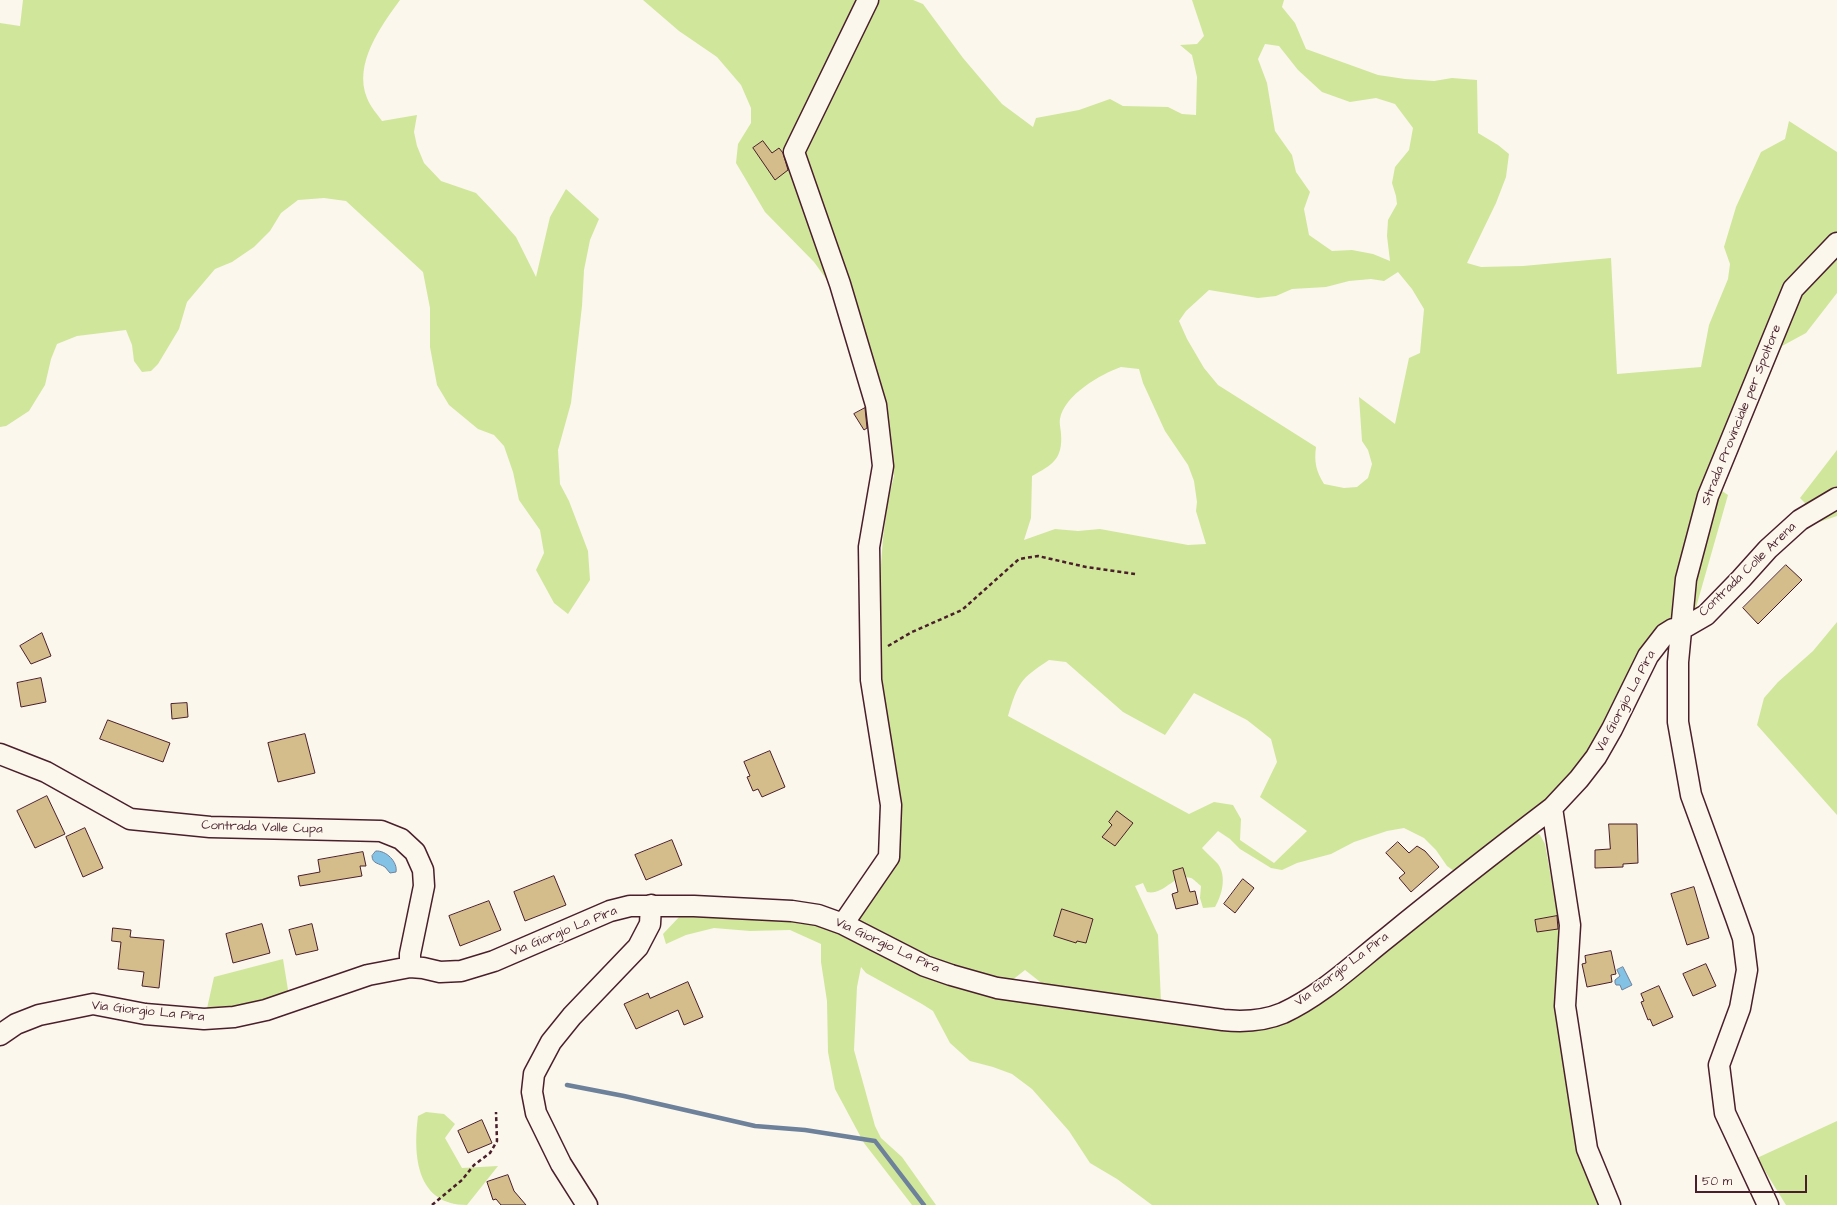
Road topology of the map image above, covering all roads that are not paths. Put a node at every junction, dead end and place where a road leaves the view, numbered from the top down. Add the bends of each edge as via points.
1 (868, 0) edge
2 (1837, 243) edge
3 (1837, 498) edge
4 (1680, 630) junction
5 (0, 754) edge
6 (1552, 808) junction
7 (651, 905) junction
8 (843, 924) junction
9 (410, 967) junction
10 (0, 1035) edge
11 (587, 1205) edge
12 (1610, 1205) edge
13 (1768, 1205) edge

1 - 8 street via 794,152 840,284 876,405 883,466 869,547 871,680 891,805 889,857
2 - 4 street, Strada Provinciale per Spoltore via 1793,289 1708,496 1686,579
3 - 4 street, Contrada Colle Arena via 1800,520 1768,549 1706,615
4 - 6 street, Via Giorgio La Pira via 1674,629 1665,634 1648,656 1596,757
4 - 13 street, Strada Provinciale per Spoltore via 1678,722 1691,795 1736,918 1747,970 1740,1008 1719,1065 1725,1113
5 - 9 street, Contrada Valle Cupa via 46,772 130,819 210,827 381,831 401,839 415,852 423,870 424,886 410,954
6 - 8 street, Via Giorgio La Pira via 1326,986 1282,1013 1252,1020 1223,1020 997,988 925,966
6 - 12 street via 1570,925 1565,1006 1587,1149
7 - 8 street, Via Giorgio La Pira via 792,911
7 - 9 street, Via Giorgio La Pira via 630,906 610,911 494,961 461,971 440,972
7 - 11 street via 650,924 638,947 572,1016 551,1042 534,1074 532,1092 536,1113 561,1164
9 - 10 street, Via Giorgio La Pira via 368,975 266,1010 234,1017 204,1019 145,1014 93,1004 39,1015 16,1024

